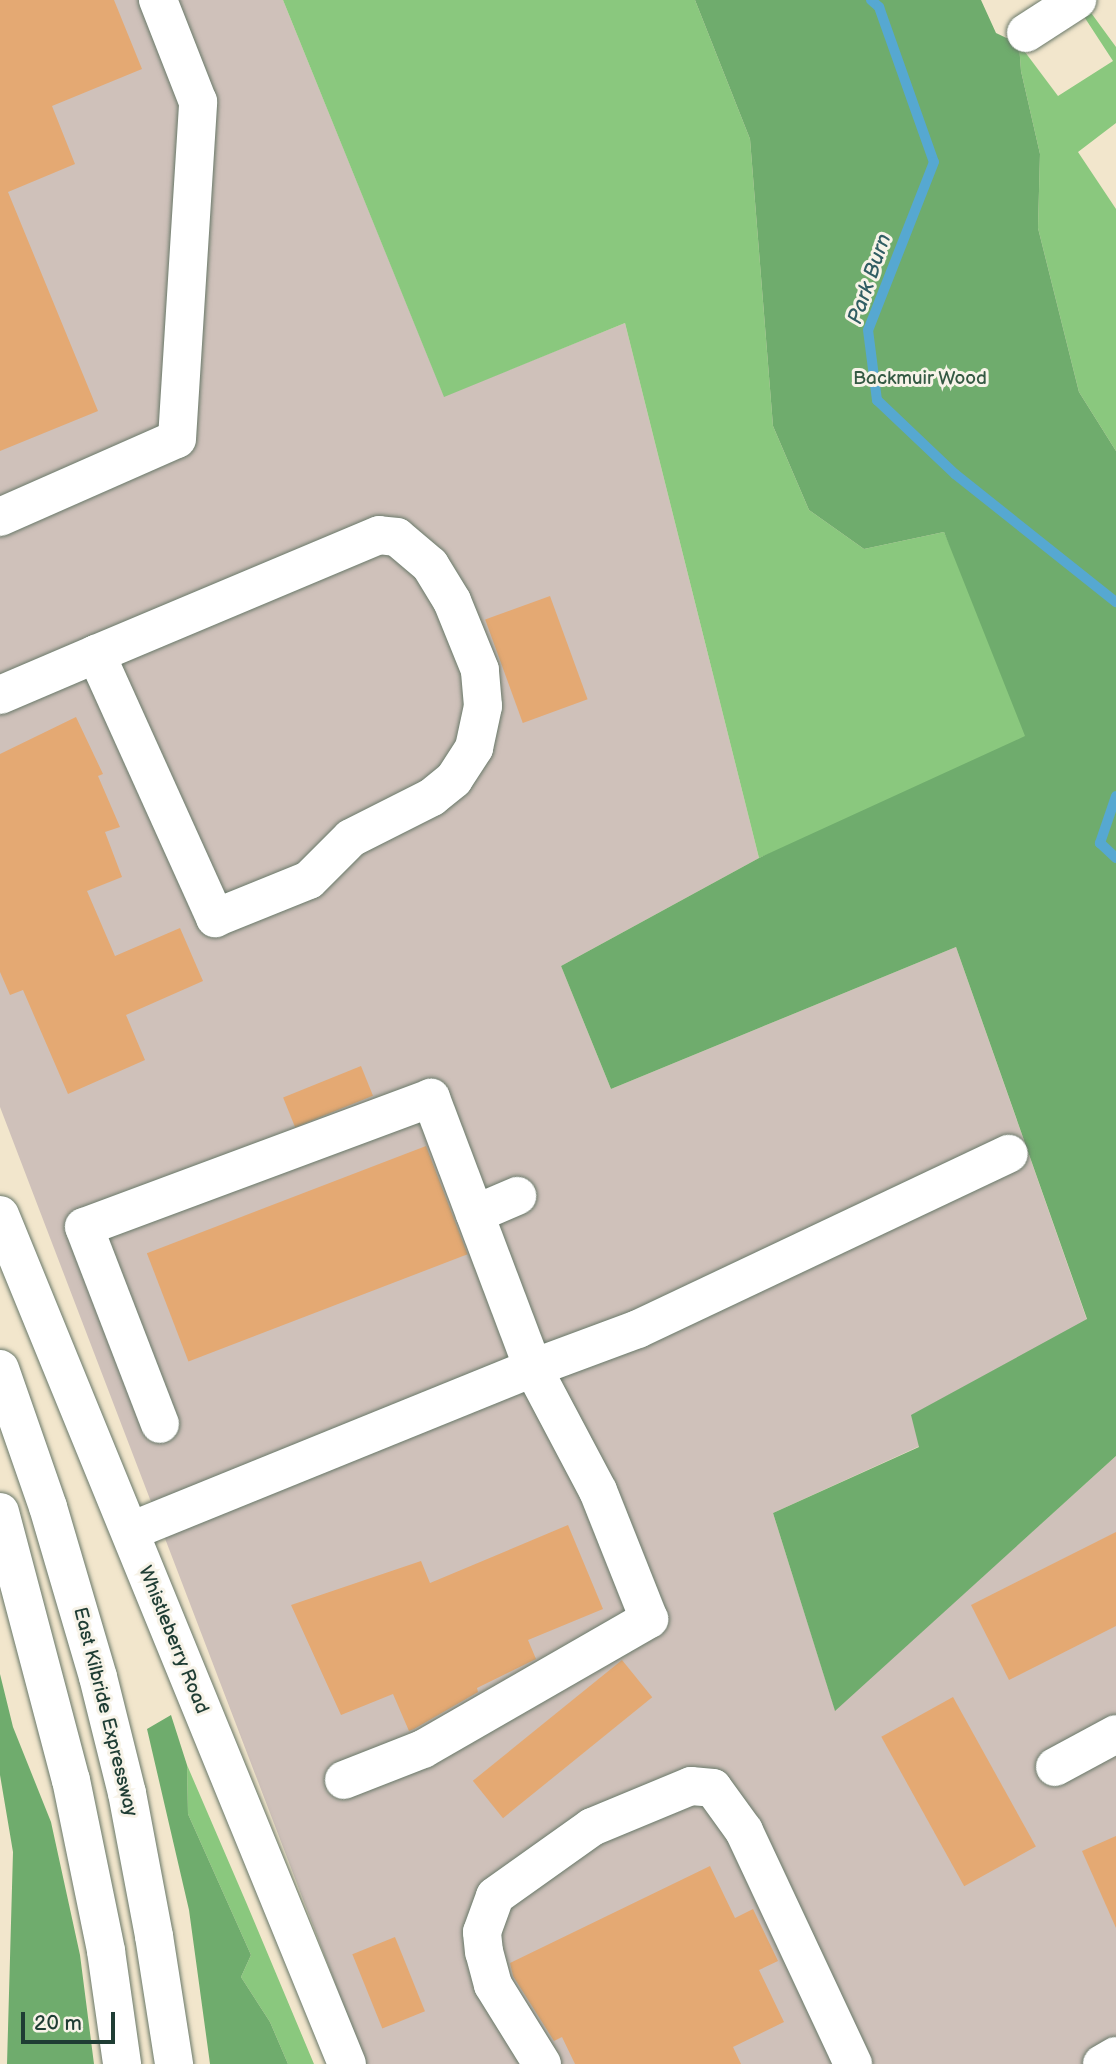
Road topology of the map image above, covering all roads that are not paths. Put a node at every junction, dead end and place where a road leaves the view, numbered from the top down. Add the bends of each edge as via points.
1 (158, 0) edge
2 (1077, 0) edge
3 (1026, 33) dead end
4 (0, 517) edge
5 (96, 654) junction
6 (0, 695) edge
7 (1009, 1154) dead end
8 (517, 1196) dead end
9 (475, 1214) junction
10 (0, 1215) edge
11 (533, 1368) junction
12 (0, 1369) edge
13 (160, 1424) dead end
14 (0, 1512) edge
15 (131, 1531) junction
16 (1116, 1734) edge
17 (1055, 1766) dead end
18 (344, 1780) dead end
19 (1116, 2056) edge
20 (122, 2064) edge
21 (174, 2064) edge
22 (347, 2064) edge
23 (542, 2064) edge
24 (853, 2064) edge
25 (1102, 2064) edge

1 - 4 main road via 198,102 177,439
2 - 3 main road
5 - 5 main road via 215,918 309,880 351,838 432,797 454,779 474,748 482,706 480,670 452,601 430,565 397,537 379,535
5 - 6 main road
7 - 11 main road via 638,1329
8 - 9 main road
9 - 11 main road
9 - 13 main road via 430,1098 84,1227
10 - 15 main road, Whistleberry Road
11 - 15 main road
11 - 18 main road via 598,1491 649,1619 423,1749
12 - 21 main road, East Kilbride Expressway via 48,1507 98,1677 127,1793
14 - 20 main road via 74,1793 106,1951
15 - 22 main road, Whistleberry Road
16 - 17 main road
19 - 25 main road
23 - 24 main road via 493,1985 482,1932 495,1896 592,1827 691,1786 713,1788 744,1831

